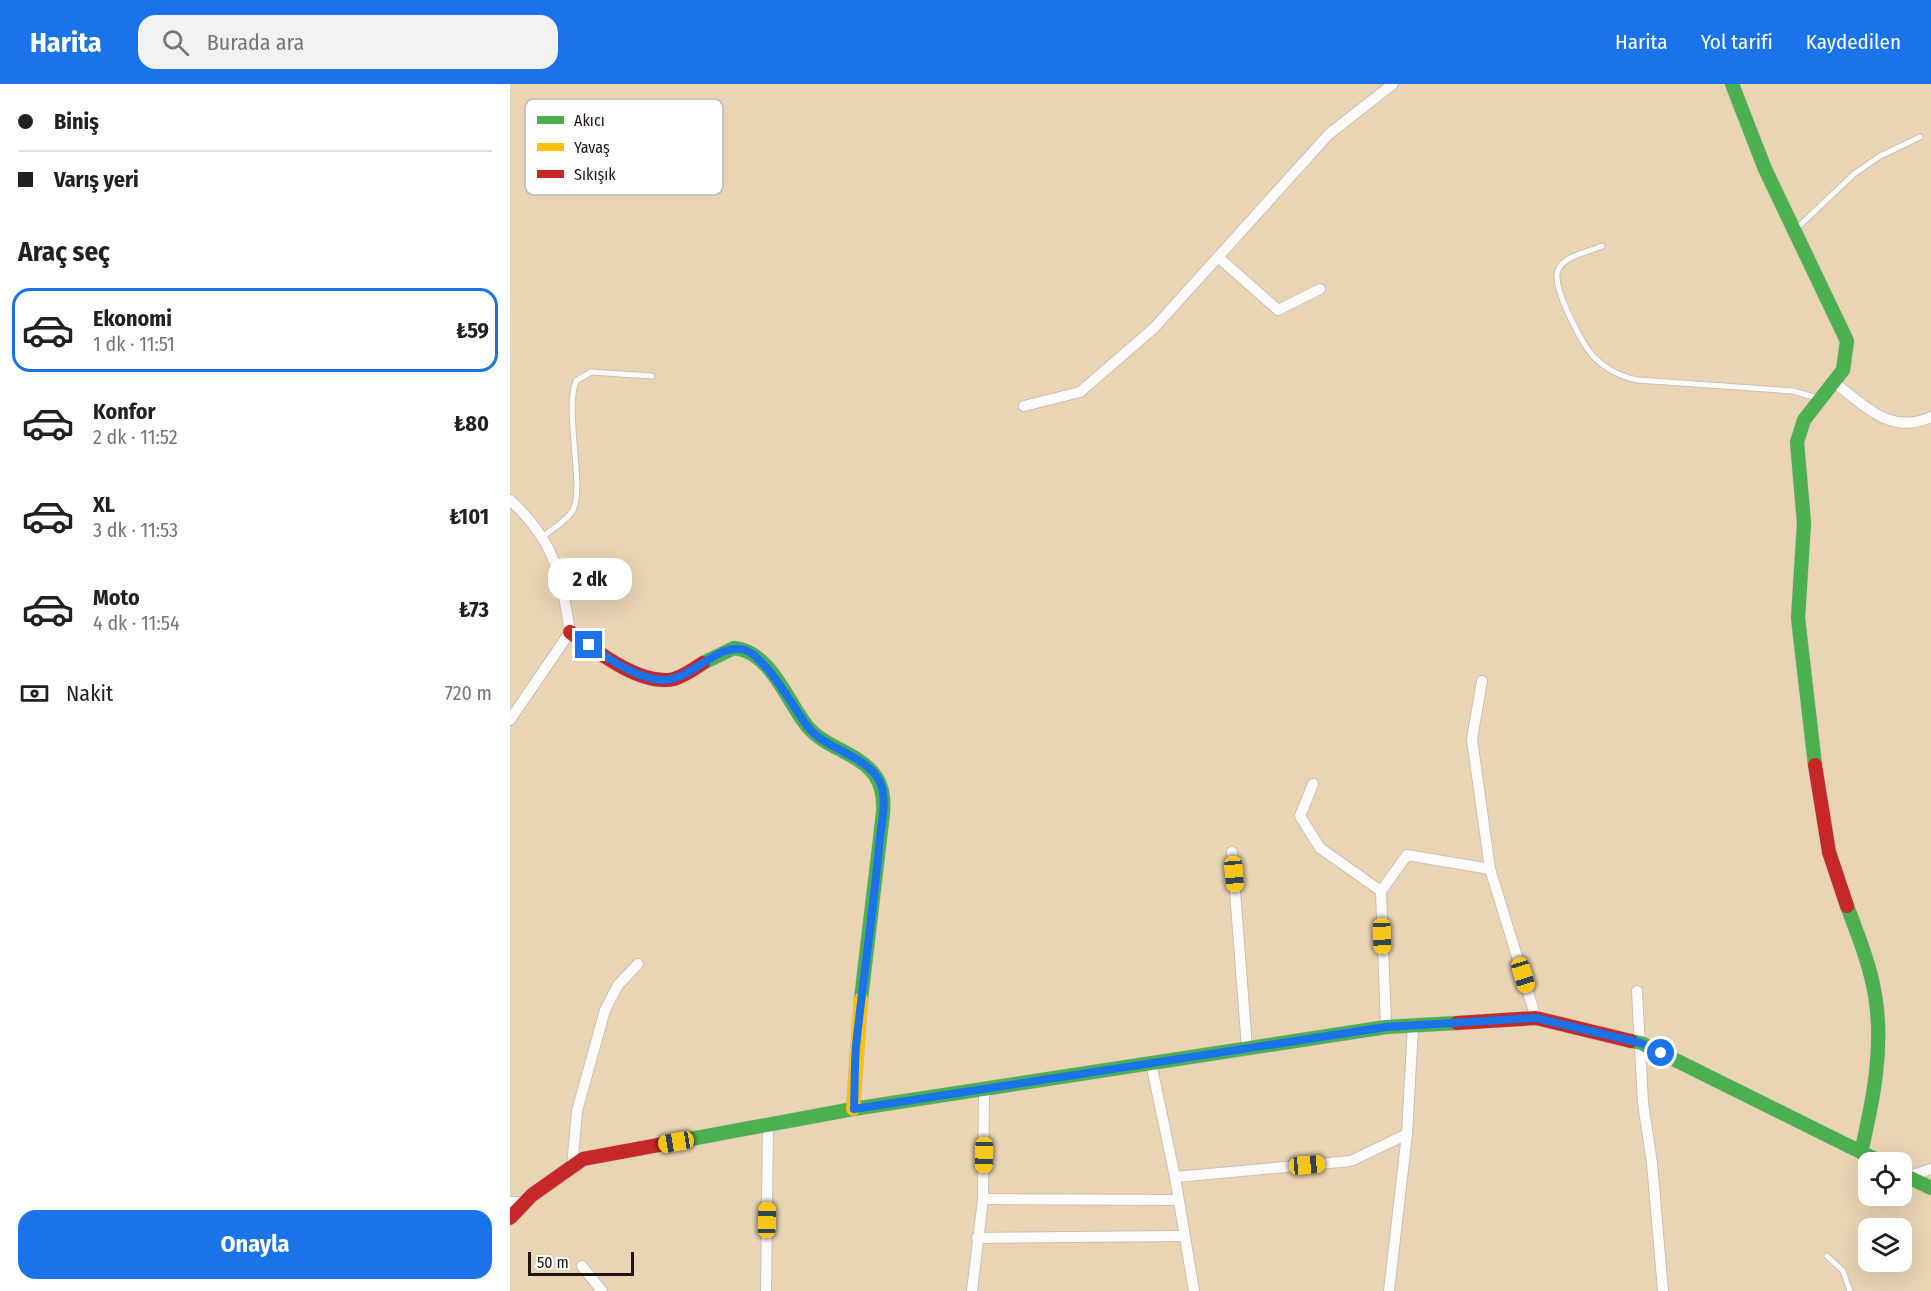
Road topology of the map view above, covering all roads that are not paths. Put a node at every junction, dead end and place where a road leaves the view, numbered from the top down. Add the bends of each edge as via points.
1 (1393, 84) edge
2 (1732, 84) edge
3 (1920, 137) dead end
4 (1795, 231) junction
5 (1602, 246) dead end
6 (1218, 257) junction
7 (1320, 289) dead end
8 (652, 376) dead end
9 (1836, 384) junction
10 (1819, 399) junction
11 (1024, 406) dead end
12 (1931, 417) edge
13 (510, 500) edge
14 (542, 537) junction
15 (570, 632) junction
16 (1482, 681) dead end
17 (510, 720) edge
18 (1313, 784) dead end
19 (1232, 852) dead end
20 (1490, 869) junction
21 (1381, 891) junction
22 (638, 964) dead end
23 (1637, 991) dead end
24 (1536, 1018) junction
25 (1413, 1026) junction
26 (1386, 1027) junction
27 (1641, 1043) junction
28 (1247, 1048) junction
29 (1151, 1063) junction
30 (984, 1088) junction
31 (854, 1109) junction
32 (768, 1125) junction
33 (1407, 1134) junction
34 (1861, 1152) joint
35 (572, 1167) junction
36 (1931, 1169) edge
37 (1912, 1174) edge
38 (1175, 1178) junction
39 (1912, 1179) edge
40 (1931, 1188) edge
41 (983, 1199) junction
42 (1178, 1200) junction
43 (510, 1202) edge
44 (525, 1202) junction
45 (510, 1218) edge
46 (1183, 1236) junction
47 (977, 1238) junction
48 (1827, 1256) dead end
49 (582, 1266) dead end
50 (602, 1291) edge
51 (766, 1291) edge
52 (972, 1291) edge
53 (1194, 1291) edge
54 (1389, 1291) edge
55 (1663, 1291) edge
56 (1850, 1291) edge

1 - 6 street via 1329,134
2 - 4 street via 1752,140
3 - 4 lane via 1854,174
4 - 9 street via 1845,333 1847,357
5 - 10 lane via 1565,261 1558,270 1556,283 1587,350 1602,364 1619,375 1638,380 1793,391
6 - 7 street via 1278,310
6 - 11 street via 1154,328 1080,392
8 - 14 lane via 591,372 576,381 576,502 571,513
9 - 10 street
9 - 12 street via 1886,420 1902,424
10 - 34 street via 1807,412 1798,437 1804,510 1797,579 1798,618 1815,768 1829,850 1866,959 1877,1005 1874,1088
13 - 14 street
14 - 15 street via 560,573
15 - 17 street
15 - 31 street via 608,658 663,680 688,674 724,651 748,651 822,740 858,761 878,779 883,799 874,909 856,1039
16 - 20 street via 1472,739
18 - 21 street via 1300,816 1320,848
19 - 28 street
20 - 21 street via 1407,855
20 - 24 street
21 - 26 street
22 - 35 street via 618,985 605,1011 578,1111
23 - 27 street
24 - 25 street
24 - 27 street
25 - 26 street
25 - 33 street
26 - 28 street
27 - 34 street
27 - 55 street via 1643,1103
28 - 29 street
29 - 30 street
29 - 38 street
30 - 31 street
30 - 41 street
31 - 32 street
32 - 35 street via 583,1159
32 - 51 street
33 - 38 street via 1350,1161
33 - 54 street
35 - 44 street
36 - 37 street
38 - 42 street
39 - 40 street
41 - 42 street
41 - 47 street
42 - 46 street
43 - 44 street
44 - 45 street
46 - 47 street
46 - 53 street
47 - 52 street
48 - 56 lane via 1843,1271
49 - 50 street

